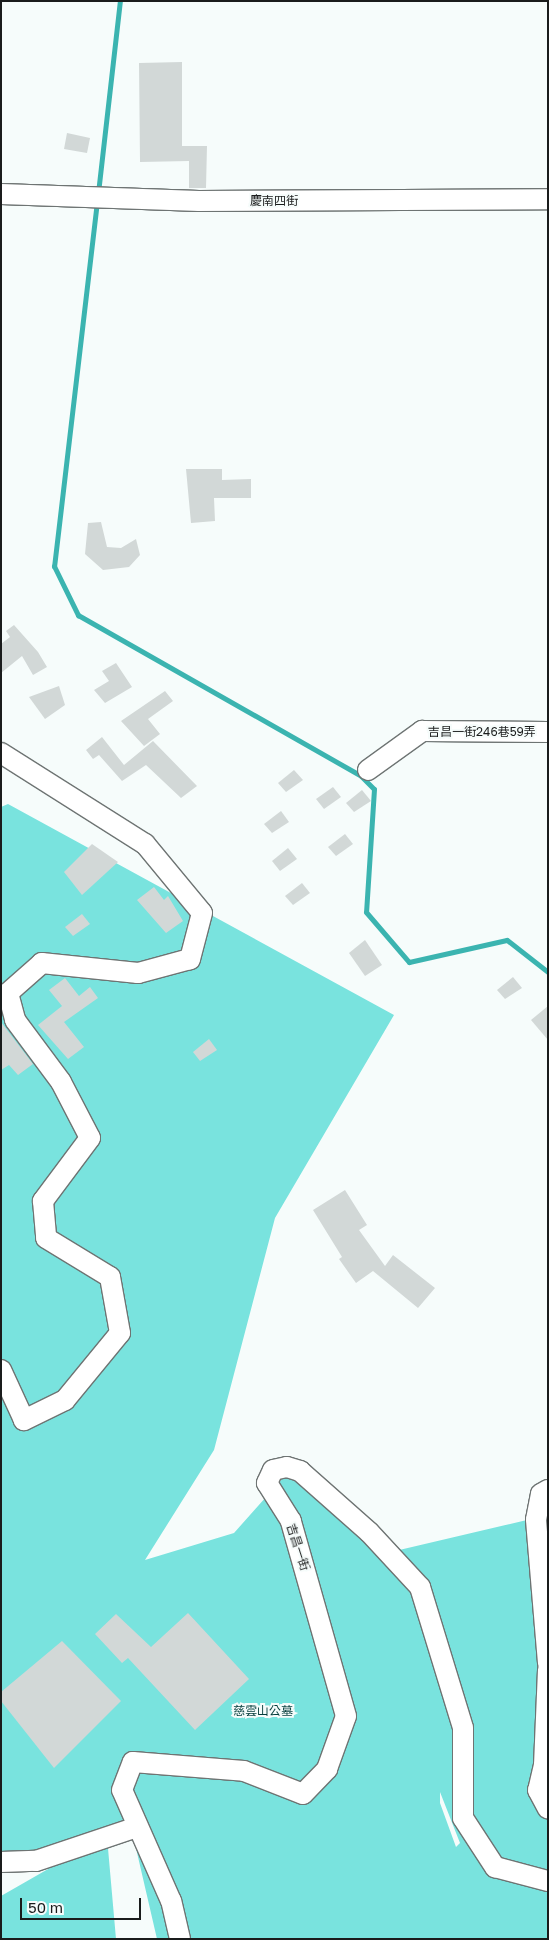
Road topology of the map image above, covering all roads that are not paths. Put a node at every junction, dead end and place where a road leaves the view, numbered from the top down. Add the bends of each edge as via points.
1 (1, 194) edge
2 (548, 200) edge
3 (548, 732) edge
4 (1, 753) edge
5 (368, 770) dead end
6 (1, 1370) edge
7 (548, 1490) edge
8 (548, 1664) edge
9 (548, 1670) edge
10 (548, 1809) edge
11 (137, 1827) junction
12 (1, 1862) edge
13 (548, 1881) edge
14 (180, 1939) edge

1 - 2 street, 慶南四街 via 199,201
3 - 5 street, 吉昌一街246巷59弄 via 422,731
4 - 6 street via 146,844 202,914 190,959 138,973 42,963 8,993 15,1020 61,1082 90,1138 43,1201 46,1238 110,1277 120,1333 65,1400 24,1420
7 - 8 street via 541,1494 536,1520
9 - 10 street via 544,1765 538,1790
11 - 12 street via 36,1861
11 - 13 street, 吉昌一街 via 122,1790 132,1762 244,1771 303,1794 327,1769 346,1716 291,1521 267,1483 273,1470 287,1467 300,1471 369,1532 420,1587 464,1728 463,1818 495,1867
11 - 14 street, 吉昌一街 via 171,1901

